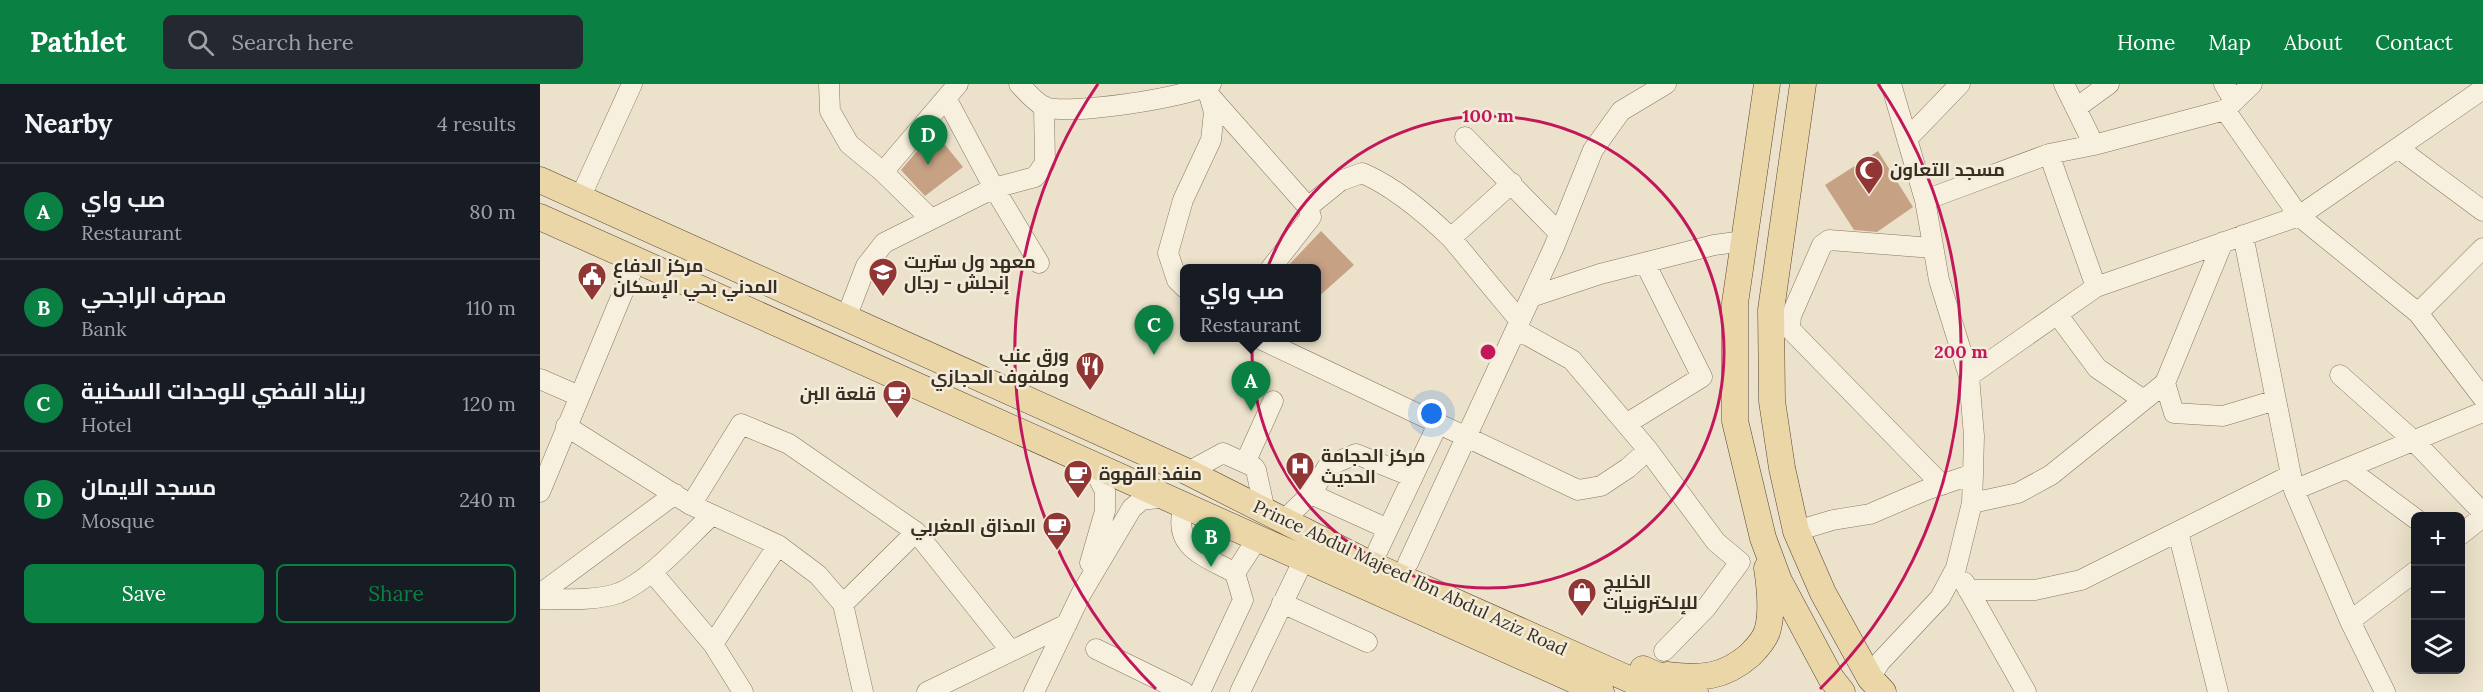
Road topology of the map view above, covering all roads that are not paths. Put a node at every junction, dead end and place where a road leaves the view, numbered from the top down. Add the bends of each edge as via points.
1 (632, 84) edge
2 (830, 84) edge
3 (1019, 84) edge
4 (1666, 84) edge
5 (1767, 84) edge
6 (1803, 84) edge
7 (1891, 84) edge
8 (1960, 84) edge
9 (2064, 84) edge
10 (2109, 84) edge
11 (2224, 84) edge
12 (2252, 84) edge
13 (1209, 89) edge
14 (2483, 89) edge
15 (952, 91) edge
16 (1044, 106) junction
17 (2230, 106) junction
18 (2076, 108) junction
19 (1465, 137) dead end
20 (1907, 139) junction
21 (2094, 145) junction
22 (2398, 148) junction
23 (2049, 154) junction
24 (883, 172) junction
25 (540, 180) edge
26 (1512, 183) junction
27 (994, 188) junction
28 (580, 198) junction
29 (1925, 200) junction
30 (1308, 207) junction
31 (2483, 211) edge
32 (2299, 216) junction
33 (540, 217) edge
34 (931, 219) junction
35 (1559, 233) junction
36 (2243, 235) junction
37 (1451, 238) junction
38 (1744, 241) junction
39 (2223, 242) junction
40 (1933, 248) junction
41 (2483, 248) edge
42 (636, 261) junction
43 (1039, 263) dead end
44 (1273, 264) edge
45 (1645, 264) junction
46 (1180, 283) edge
47 (2096, 287) junction
48 (1531, 297) junction
49 (2418, 313) junction
50 (2057, 314) junction
51 (846, 318) junction
52 (1518, 325) junction
53 (1266, 342) edge
54 (2340, 375) dead end
55 (1969, 376) junction
56 (540, 379) edge
57 (2165, 383) junction
58 (579, 396) junction
59 (2483, 398) edge
60 (2142, 399) junction
61 (2276, 400) junction
62 (1273, 401) dead end
63 (2483, 412) edge
64 (1438, 424) junction
65 (1626, 424) junction
66 (566, 426) junction
67 (1466, 437) junction
68 (2414, 441) junction
69 (1648, 450) junction
70 (1245, 463) junction
71 (1092, 465) junction
72 (2347, 468) junction
73 (1188, 472) junction
74 (1973, 474) junction
75 (1413, 477) junction
76 (2293, 483) junction
77 (1942, 485) junction
78 (540, 492) edge
79 (1311, 494) junction
80 (683, 499) junction
81 (1174, 502) junction
82 (1972, 503) junction
83 (712, 514) junction
84 (2483, 515) edge
85 (2411, 516) edge
86 (1285, 520) junction
87 (1796, 531) junction
88 (2465, 531) edge
89 (916, 532) junction
90 (2178, 532) junction
91 (1257, 538) junction
92 (1763, 538) junction
93 (1383, 540) junction
94 (778, 545) junction
95 (1304, 559) junction
96 (1408, 563) junction
97 (1956, 568) junction
98 (652, 572) junction
99 (1235, 573) junction
100 (2411, 574) edge
101 (1968, 590) junction
102 (540, 594) edge
103 (1082, 594) junction
104 (540, 599) edge
105 (1282, 603) junction
106 (843, 604) junction
107 (2350, 621) junction
108 (1067, 624) junction
109 (1367, 642) dead end
110 (713, 644) junction
111 (1096, 649) dead end
112 (1011, 651) junction
113 (1664, 651) dead end
114 (1655, 683) edge
115 (1877, 685) edge
116 (2377, 690) edge
117 (743, 692) edge
118 (863, 692) edge
119 (927, 692) edge
120 (1034, 692) edge
121 (1184, 692) edge
122 (1200, 692) edge
123 (1240, 692) edge
124 (1601, 692) edge
125 (1695, 692) edge
126 (1842, 692) edge
127 (2026, 692) edge
128 (2218, 692) edge

1 - 28 street
2 - 24 street via 830,111 849,144
3 - 16 street
4 - 35 street via 1621,111 1593,150
5 - 38 main road
6 - 87 main road via 1771,310 1772,401
7 - 20 street
8 - 20 street
9 - 18 street
10 - 18 street
11 - 17 street
12 - 17 street
13 - 16 street via 1086,109
13 - 30 street
13 - 46 street via 1214,112 1211,140 1182,200 1168,253
14 - 22 street
15 - 24 street
15 - 27 street
16 - 27 street via 1045,163 1035,177
17 - 21 street
17 - 32 street
18 - 21 street
19 - 26 street
20 - 29 street
21 - 23 street
22 - 31 street
22 - 32 street
23 - 29 street
23 - 47 street
24 - 34 street
25 - 28 main road, Prince Abdul Majeed Ibn Abdul Aziz Road
26 - 35 street
26 - 37 street
27 - 34 street
27 - 43 street
28 - 51 main road, Prince Abdul Majeed Ibn Abdul Aziz Road
29 - 40 street
30 - 37 street via 1340,181 1362,173 1417,208
30 - 44 street via 1311,217
32 - 36 street
32 - 49 street
33 - 42 main road, Prince Abdul Majeed Ibn Abdul Aziz Road
34 - 51 street via 884,243 866,266
35 - 48 street
36 - 39 street
36 - 61 street
37 - 52 street
38 - 45 street
38 - 92 main road via 1735,303 1735,421
39 - 47 street
39 - 57 street
40 - 55 street
40 - 77 street via 1830,240 1817,255 1791,316 1790,329
41 - 49 street
42 - 58 street
42 - 71 main road, Prince Abdul Majeed Ibn Abdul Aziz Road
45 - 48 street
45 - 65 street via 1702,377
47 - 50 street
48 - 52 street
49 - 59 street
50 - 55 street
50 - 60 street via 2097,368
51 - 73 main road, Prince Abdul Majeed Ibn Abdul Aziz Road
52 - 65 street via 1572,360
52 - 67 street
53 - 64 street
54 - 68 street
55 - 74 street
56 - 58 street
57 - 60 street
57 - 61 street via 2174,413 2223,416
58 - 66 street
60 - 82 street via 2051,475 2018,494
61 - 76 street
62 - 70 street
63 - 68 street
64 - 67 street
64 - 75 street
65 - 69 street
66 - 78 street
66 - 80 street
67 - 69 street via 1578,490 1601,486
67 - 96 street
68 - 72 street
68 - 84 street
69 - 113 street via 1716,542 1740,562 1706,608
70 - 73 street via 1220,454
70 - 86 street via 1256,470
71 - 81 main road, Prince Abdul Majeed Ibn Abdul Aziz Road
71 - 103 street via 1105,491 1105,511
72 - 76 street
72 - 85 street
73 - 86 main road, Prince Abdul Majeed Ibn Abdul Aziz Road
74 - 77 street
74 - 82 street
75 - 79 street via 1356,454 1328,466
75 - 93 street
76 - 90 street
76 - 107 street
77 - 87 street via 1870,514
79 - 86 street
79 - 93 street
80 - 83 street
80 - 89 street via 741,424 789,444
80 - 102 street
81 - 91 main road, Prince Abdul Majeed Ibn Abdul Aziz Road
81 - 99 street via 1188,545
81 - 103 street via 1142,500 1132,508
82 - 97 street
83 - 94 street
83 - 98 street
84 - 88 street
86 - 93 main road via 1367,545
86 - 114 main road, Prince Abdul Majeed Ibn Abdul Aziz Road via 1372,565
87 - 115 main road via 1823,593
89 - 106 street
89 - 112 street
90 - 101 street via 2081,580 2035,590
90 - 128 street
91 - 95 main road, Prince Abdul Majeed Ibn Abdul Aziz Road
91 - 99 street
92 - 114 main road via 1771,594 1766,633 1754,651 1735,668
92 - 126 main road via 1779,581
93 - 96 main road
94 - 106 street via 818,575
94 - 110 street
95 - 105 street
95 - 124 main road, Prince Abdul Majeed Ibn Abdul Aziz Road
96 - 114 main road
97 - 101 street
97 - 115 street via 1940,598 1880,662
98 - 104 street via 619,593 580,599
98 - 110 street
99 - 122 street via 1243,604
100 - 107 street
101 - 127 street
103 - 108 street
105 - 109 street
105 - 123 street
106 - 118 street
107 - 116 street
108 - 112 street
108 - 120 street
110 - 117 street
111 - 121 street
112 - 119 street
114 - 125 main road

